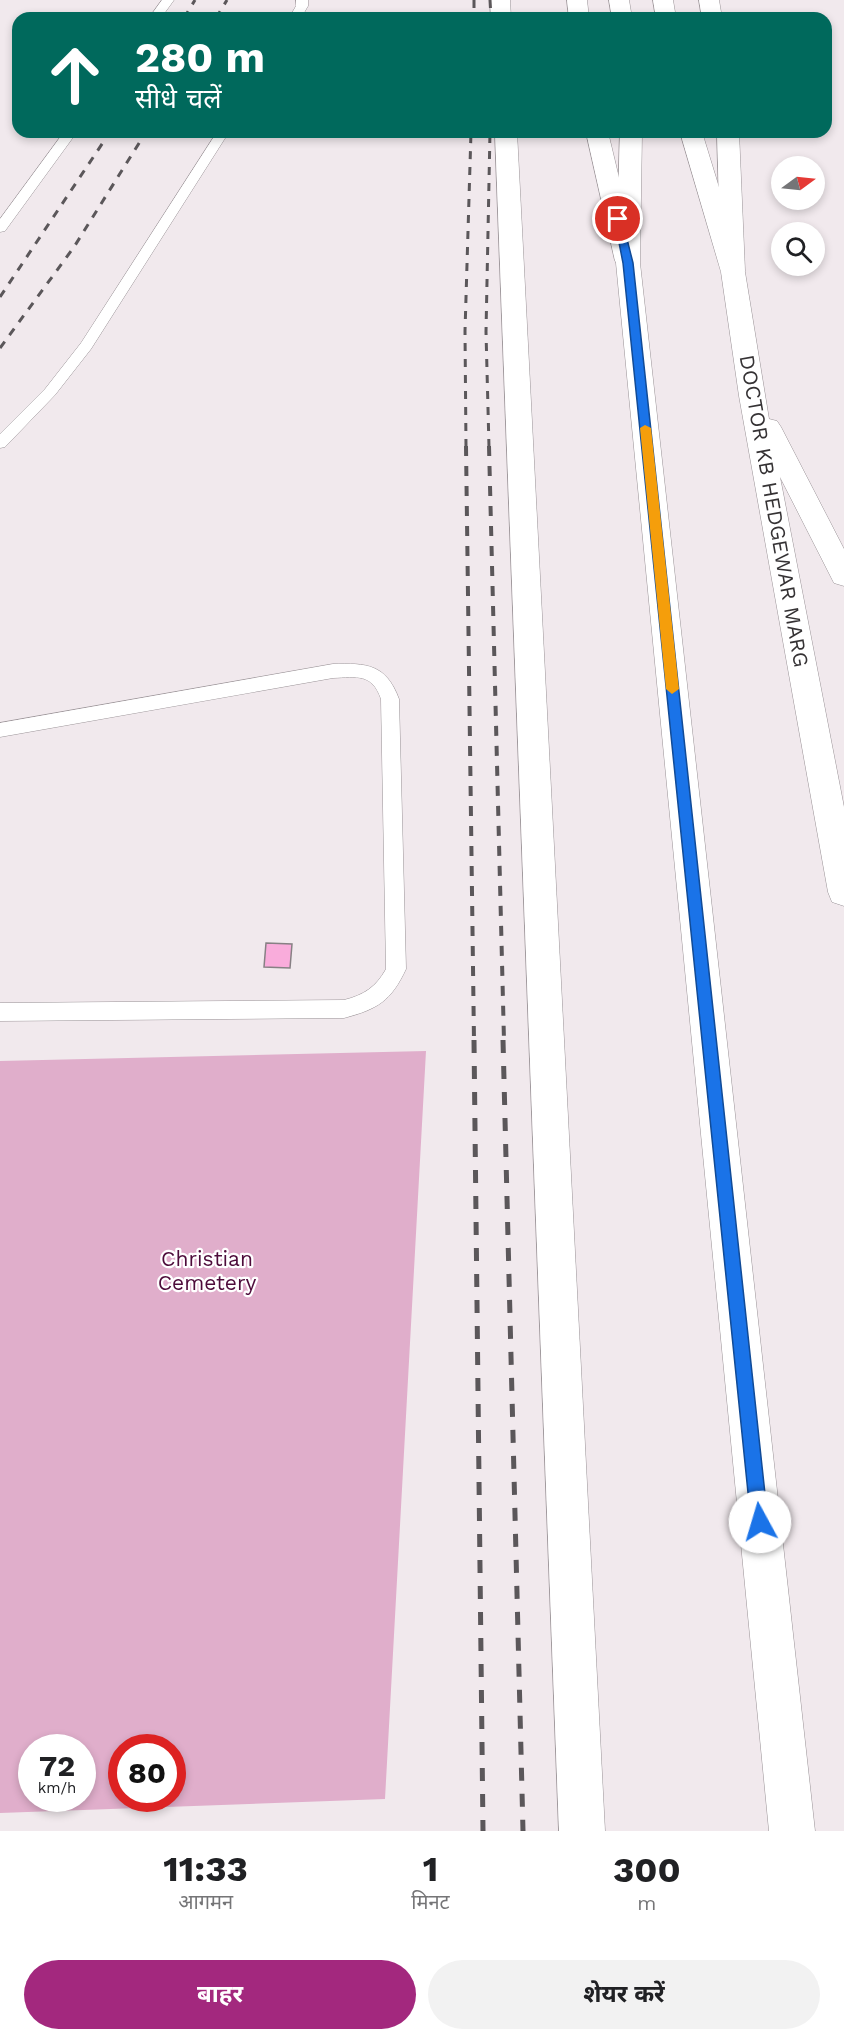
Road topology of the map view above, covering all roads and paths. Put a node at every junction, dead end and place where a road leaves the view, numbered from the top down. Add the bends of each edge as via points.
1 (67, 138) edge
2 (219, 138) edge
3 (506, 138) edge
4 (598, 138) edge
5 (631, 138) edge
6 (693, 138) edge
7 (728, 138) edge
8 (0, 228) edge
9 (628, 263) junction
10 (733, 272) junction
11 (752, 396) junction
12 (0, 443) edge
13 (844, 576) edge
14 (0, 730) edge
15 (844, 892) edge
16 (0, 1012) edge
17 (582, 1831) edge
18 (792, 1831) edge

1 - 8 lane
2 - 12 lane via 86,346 50,392
3 - 17 main road
4 - 9 main road
5 - 9 main road
6 - 10 main road, DOCTOR KB HEDGEWAR MARG
7 - 10 main road
9 - 18 main road
10 - 11 main road, DOCTOR KB HEDGEWAR MARG
11 - 13 main road
11 - 15 main road, DOCTOR KB HEDGEWAR MARG
14 - 16 lane via 333,671 375,674 386,683 390,699 396,969 386,990 365,1004 344,1009

